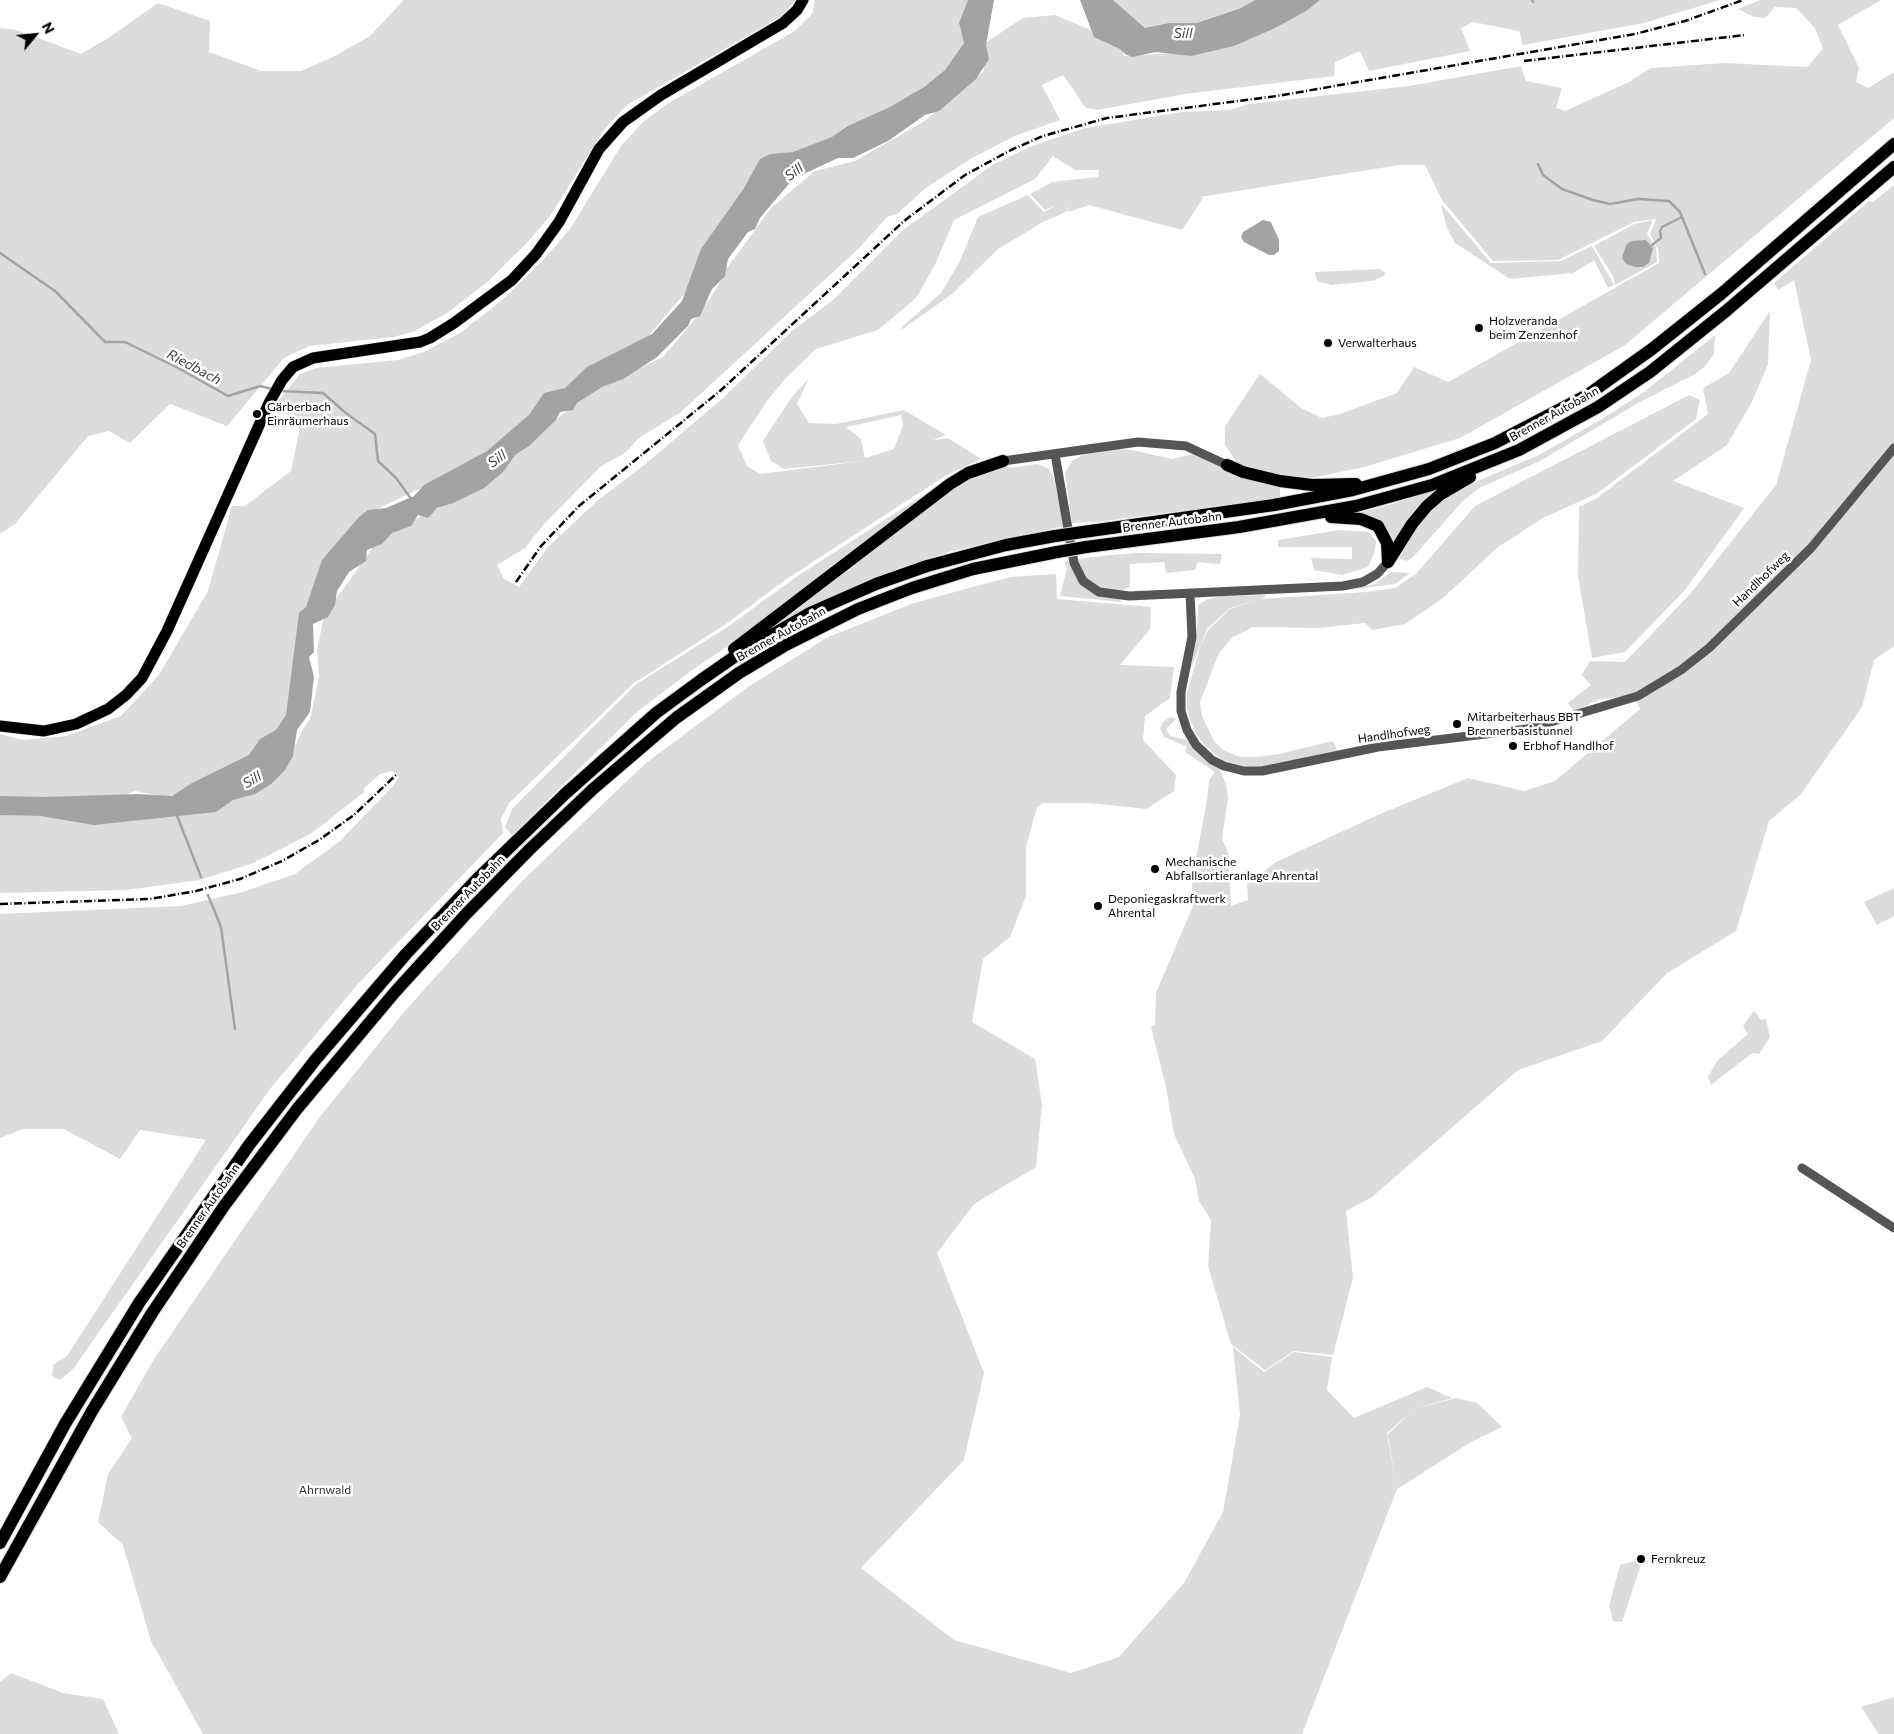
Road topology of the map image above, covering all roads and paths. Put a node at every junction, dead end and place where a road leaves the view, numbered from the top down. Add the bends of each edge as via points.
1 (803, 0) edge
2 (1894, 144) edge
3 (1894, 167) edge
4 (1894, 448) edge
5 (1519, 450) junction
6 (1055, 454) junction
7 (1003, 461) joint
8 (1227, 465) joint
9 (1381, 483) junction
10 (1310, 516) junction
11 (1388, 562) junction
12 (1190, 593) junction
13 (701, 680) junction
14 (0, 726) edge
15 (1802, 1168) dead end
16 (1894, 1228) edge
17 (0, 1543) edge
18 (0, 1576) edge

1 - 14 main road via 783,23 661,95 623,122 599,149 559,222 536,254 512,280 454,323 420,342 306,360 293,367 269,403 167,631 142,678 108,709 76,724 44,730
2 - 9 highway, Brenner Autobahn via 1721,294 1614,377 1558,412 1495,443 1457,459
3 - 5 highway, Brenner Autobahn via 1700,333 1624,390
4 - 12 street, Handlhofweg via 1811,548 1709,648 1681,670 1638,696 1527,730 1374,748 1262,771 1224,766 1196,745 1181,711 1181,692 1192,637
5 - 10 highway, Brenner Autobahn via 1432,485
5 - 11 highway via 1434,500 1412,524
6 - 7 street
6 - 8 street via 1127,442 1186,446
6 - 12 street via 1074,562 1082,581 1096,591 1111,595
7 - 13 highway via 968,473 950,484 736,647
8 - 9 highway via 1262,477 1298,484
9 - 13 highway, Brenner Autobahn, bridge via 1274,506 1055,536 949,559 876,584 810,613
10 - 11 highway via 1350,517 1374,523 1386,538
10 - 18 highway, Brenner Autobahn, bridge via 1057,552 973,569 912,588 858,609 784,646 676,718 593,789 467,913 383,1006 297,1109 229,1200 152,1313 92,1410
11 - 12 street via 1378,574 1342,586
13 - 17 highway, Brenner Autobahn via 604,758 491,865 406,954 316,1059 229,1172 138,1303 65,1424
15 - 16 street

